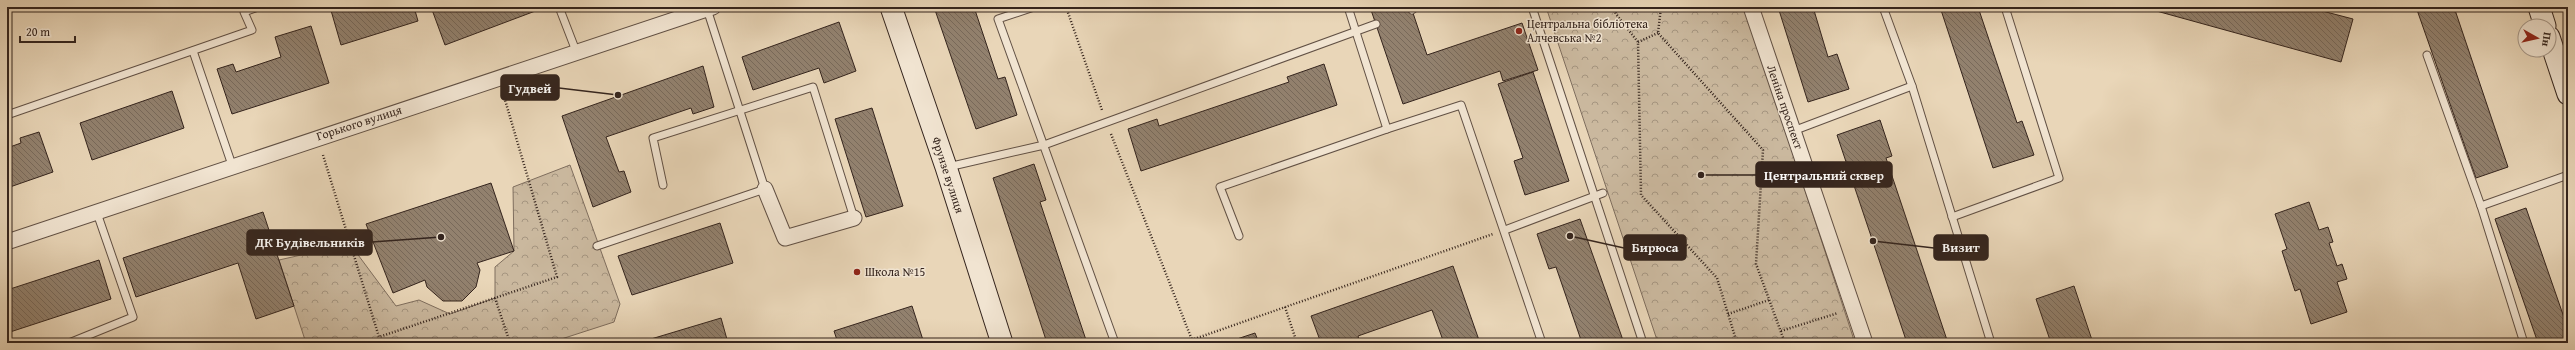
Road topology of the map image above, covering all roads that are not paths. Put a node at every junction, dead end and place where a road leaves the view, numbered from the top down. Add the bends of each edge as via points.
1 (258, 7) edge
2 (560, 7) edge
3 (890, 7) edge
4 (1034, 7) edge
5 (1348, 7) edge
6 (1532, 7) edge
7 (1751, 7) edge
8 (1883, 7) edge
9 (2005, 7) edge
10 (2539, 7) edge
11 (710, 8) edge
12 (2542, 18) edge
13 (1376, 24) dead end
14 (1357, 32) junction
15 (193, 51) junction
16 (576, 51) junction
17 (2427, 55) dead end
18 (2556, 58) edge
19 (1912, 86) junction
20 (2568, 94) edge
21 (741, 111) junction
22 (7, 115) edge
23 (1387, 129) junction
24 (1793, 131) junction
25 (1044, 145) junction
26 (232, 166) junction
27 (946, 167) junction
28 (2568, 175) edge
29 (663, 185) dead end
30 (766, 189) junction
31 (1603, 193) dead end
32 (1595, 196) junction
33 (2481, 206) junction
34 (97, 213) junction
35 (1952, 217) junction
36 (854, 218) joint
37 (1505, 230) junction
38 (1239, 236) dead end
39 (7, 242) edge
40 (597, 246) dead end
41 (69, 343) edge
42 (1002, 343) edge
43 (1115, 343) edge
44 (1542, 343) edge
45 (1643, 343) edge
46 (1866, 343) edge
47 (1991, 343) edge
48 (2524, 343) edge

1 - 15 lane via 244,12 252,30
2 - 16 lane
3 - 27 street, Фрунзе вулиця
4 - 25 lane via 998,20
5 - 14 lane
6 - 32 lane
7 - 24 street, Леніна проспект
8 - 19 lane
9 - 35 lane via 2059,178
10 - 12 street
11 - 16 street, Горького вулиця
11 - 21 lane
13 - 14 lane
14 - 23 lane
14 - 25 lane
15 - 22 lane
15 - 26 lane
16 - 26 street, Горького вулиця
17 - 33 lane
18 - 20 street
19 - 24 lane
19 - 35 lane
21 - 29 lane via 652,138
21 - 30 lane
21 - 36 lane via 813,87
23 - 37 lane via 1461,105
23 - 38 lane via 1220,187
24 - 46 street, Леніна проспект
25 - 27 lane
25 - 43 lane
26 - 34 street, Горького вулиця
27 - 42 street, Фрунзе вулиця
28 - 33 lane
30 - 36 street via 785,238
30 - 40 lane
31 - 32 lane
32 - 37 lane
32 - 45 lane
33 - 48 lane
34 - 39 street, Горького вулиця
34 - 41 lane via 133,317
35 - 47 lane
37 - 44 lane

